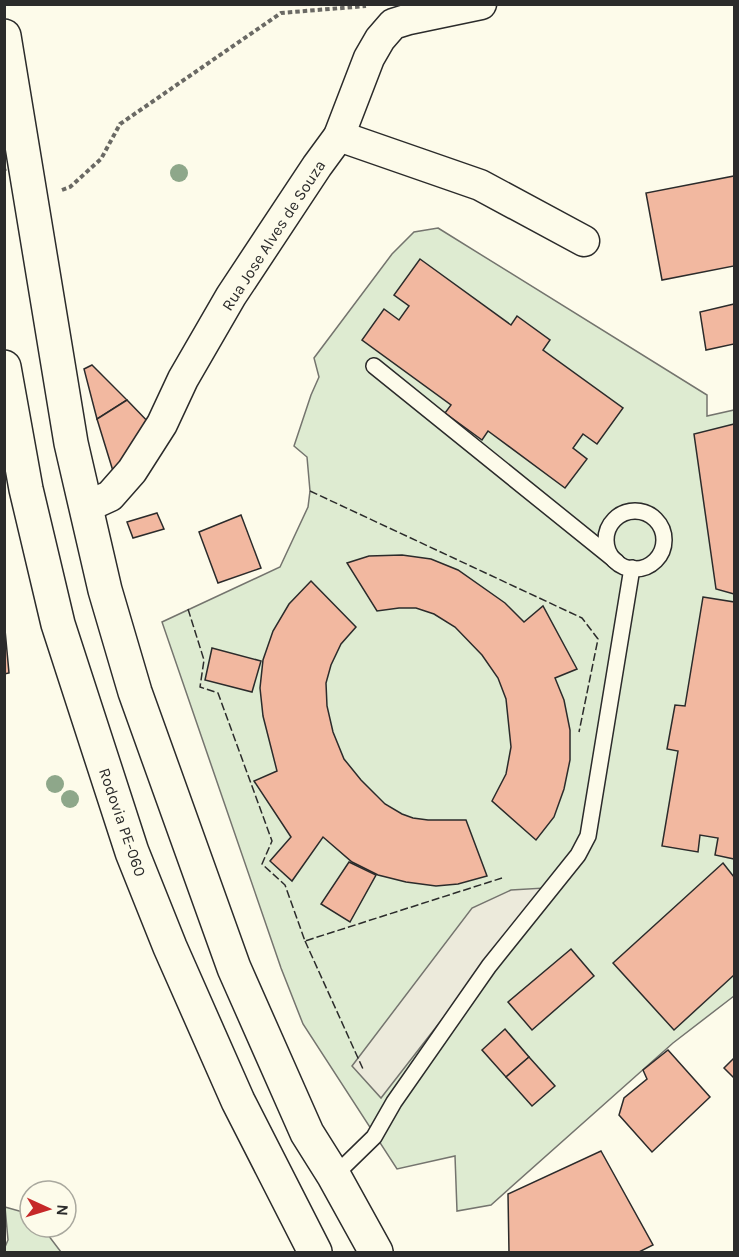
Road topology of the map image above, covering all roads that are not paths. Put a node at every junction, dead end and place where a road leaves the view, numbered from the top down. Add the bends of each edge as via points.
1 (481, 4) edge
2 (4, 36) edge
3 (339, 136) junction
4 (584, 241) dead end
5 (374, 366) dead end
6 (4, 367) edge
7 (86, 507) junction
8 (617, 562) junction
9 (632, 568) junction
10 (334, 1176) junction
11 (315, 1252) edge
12 (376, 1252) edge

1 - 3 street, Rua Jose Alves de Souza via 393,24 369,58
2 - 7 street via 71,443
3 - 4 street via 480,185
3 - 7 street, Rua Jose Alves de Souza via 231,296 132,471 110,496
5 - 8 lane
6 - 11 street, Rodovia PE-060 via 26,489 58,624 132,852 238,1101
7 - 10 street via 135,692 234,968 307,1133
8 - 9 lane
8 - 9 lane via 607,546 609,527 631,512 649,515 661,528 663,547 653,563
9 - 10 lane via 588,836 578,855 489,966 374,1137
10 - 12 street

